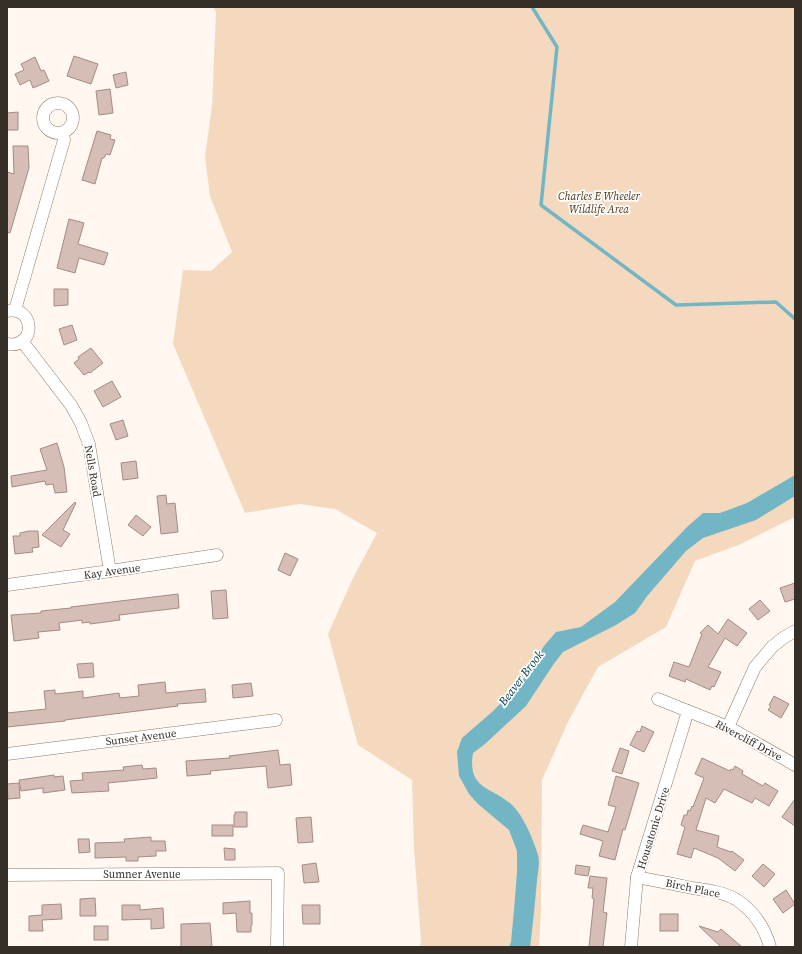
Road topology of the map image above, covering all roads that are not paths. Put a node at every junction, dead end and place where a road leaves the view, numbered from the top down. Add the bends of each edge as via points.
1 (63, 133) dead end
2 (11, 311) edge
3 (22, 342) junction
4 (7, 344) edge
5 (217, 555) dead end
6 (110, 571) junction
7 (7, 585) edge
8 (795, 631) edge
9 (658, 699) dead end
10 (688, 711) junction
11 (276, 720) dead end
12 (728, 727) junction
13 (7, 754) edge
14 (795, 765) edge
15 (7, 875) edge
16 (637, 877) junction
17 (277, 947) edge
18 (630, 947) edge
19 (770, 947) edge

1 - 2 street via 64,140
2 - 3 street via 20,312 28,320 29,332
3 - 4 street
3 - 6 street, Nells Road via 71,405 89,444
5 - 6 street, Kay Avenue
6 - 7 street, Kay Avenue
8 - 12 street via 772,647 755,667
9 - 10 street, Rivercliff Drive
10 - 12 street, Rivercliff Drive
10 - 16 street, Housatonic Drive
11 - 13 street, Sunset Avenue
12 - 14 street, Rivercliff Drive
15 - 17 street, Sumner Avenue via 278,873
16 - 18 street, Housatonic Drive
16 - 19 street, Birch Place via 711,891 737,900 761,924

